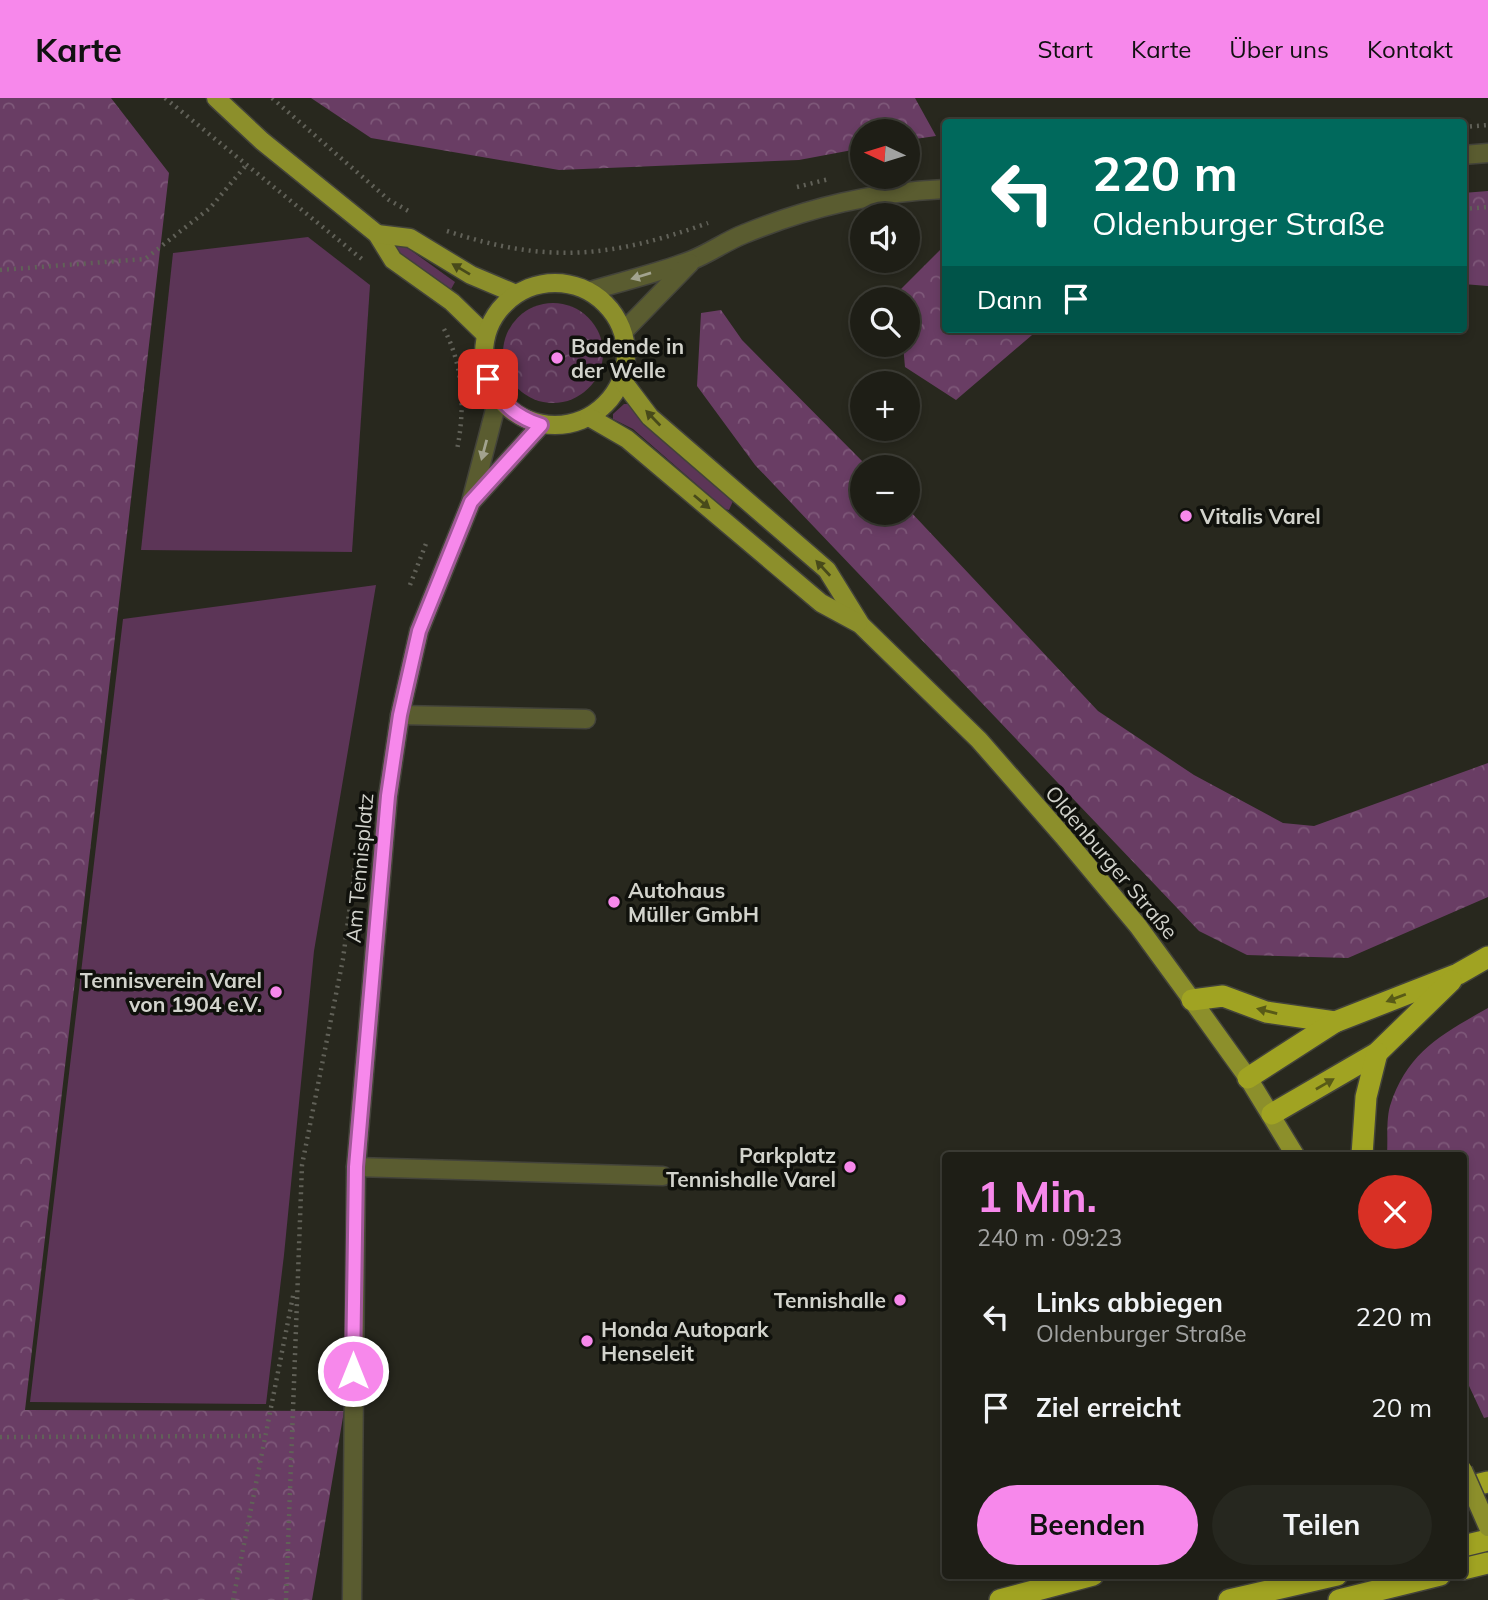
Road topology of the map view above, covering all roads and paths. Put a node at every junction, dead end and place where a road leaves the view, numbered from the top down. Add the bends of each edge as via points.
1 (165, 98) edge
2 (216, 98) edge
3 (272, 98) edge
4 (1488, 125) edge
5 (1467, 127) edge
6 (1488, 153) edge
7 (1467, 155) edge
8 (247, 164) junction
9 (838, 177) dead end
10 (942, 189) edge
11 (789, 190) dead end
12 (1488, 207) edge
13 (1467, 209) edge
14 (720, 218) dead end
15 (424, 220) dead end
16 (436, 227) dead end
17 (377, 234) junction
18 (692, 260) junction
19 (371, 266) dead end
20 (0, 270) edge
21 (590, 291) junction
22 (516, 294) junction
23 (624, 332) junction
24 (486, 335) junction
25 (622, 380) junction
26 (498, 398) junction
27 (589, 417) junction
28 (541, 425) junction
29 (471, 502) junction
30 (861, 625) junction
31 (400, 715) junction
32 (586, 719) dead end
33 (1488, 957) edge
34 (1458, 974) junction
35 (1192, 1000) junction
36 (1335, 1022) junction
37 (1377, 1053) junction
38 (1248, 1078) junction
39 (1272, 1114) junction
40 (1293, 1152) edge
41 (1362, 1152) edge
42 (356, 1167) junction
43 (663, 1176) dead end
44 (266, 1436) junction
45 (0, 1437) edge
46 (1467, 1479) edge
47 (1488, 1482) edge
48 (1467, 1487) edge
49 (1488, 1527) edge
50 (1488, 1540) edge
51 (1467, 1545) edge
52 (1488, 1563) edge
53 (1467, 1568) edge
54 (1078, 1579) edge
55 (1320, 1579) edge
56 (1424, 1579) edge
57 (233, 1600) edge
58 (286, 1600) edge
59 (352, 1600) edge
60 (1000, 1600) edge
61 (1229, 1600) edge
62 (1339, 1600) edge

1 - 8 path
2 - 17 main road
3 - 15 path via 389,200
4 - 5 path
6 - 7 street
8 - 19 path
8 - 20 path via 210,208 145,259
9 - 11 path
10 - 18 street via 872,195 796,214
12 - 13 path
14 - 16 path via 622,248 560,254 491,245
22 -> 17 main road via 471,275 410,238
17 - 24 main road via 393,260 452,302
18 -> 21 street
18 - 23 street
21 - 22 main road via 552,282
21 - 23 main road via 604,302
22 - 24 main road via 492,319
23 - 25 main road via 627,356
24 - 26 main road via 483,357
25 - 27 main road via 603,408
30 -> 25 main road, Oldenburger Straße via 827,570 650,417
26 - 28 main road
26 -> 29 street, Am Tennisplatz
27 - 28 main road via 566,425
27 -> 30 main road, Oldenburger Straße via 627,439 821,603
28 - 29 street, Am Tennisplatz
29 - 31 street, Am Tennisplatz via 419,631
30 - 35 main road, Oldenburger Straße via 979,740 1138,926
31 - 32 street
31 - 42 street, Am Tennisplatz via 388,796
33 - 34 highway
34 -> 36 highway
34 - 37 highway
36 -> 35 highway via 1266,1012 1223,996
35 - 38 main road, Oldenburger Straße
36 - 38 highway
39 -> 37 highway
37 - 41 highway via 1366,1097
38 - 39 main road, Oldenburger Straße
39 - 40 main road, Oldenburger Straße
42 - 43 street
42 - 59 street, Am Tennisplatz
44 - 45 path
44 - 57 path
44 - 58 path via 297,1277
46 - 49 main road, bridge
47 - 48 highway
50 - 51 highway
52 - 53 highway
54 - 60 highway
55 - 61 highway
56 - 62 highway

